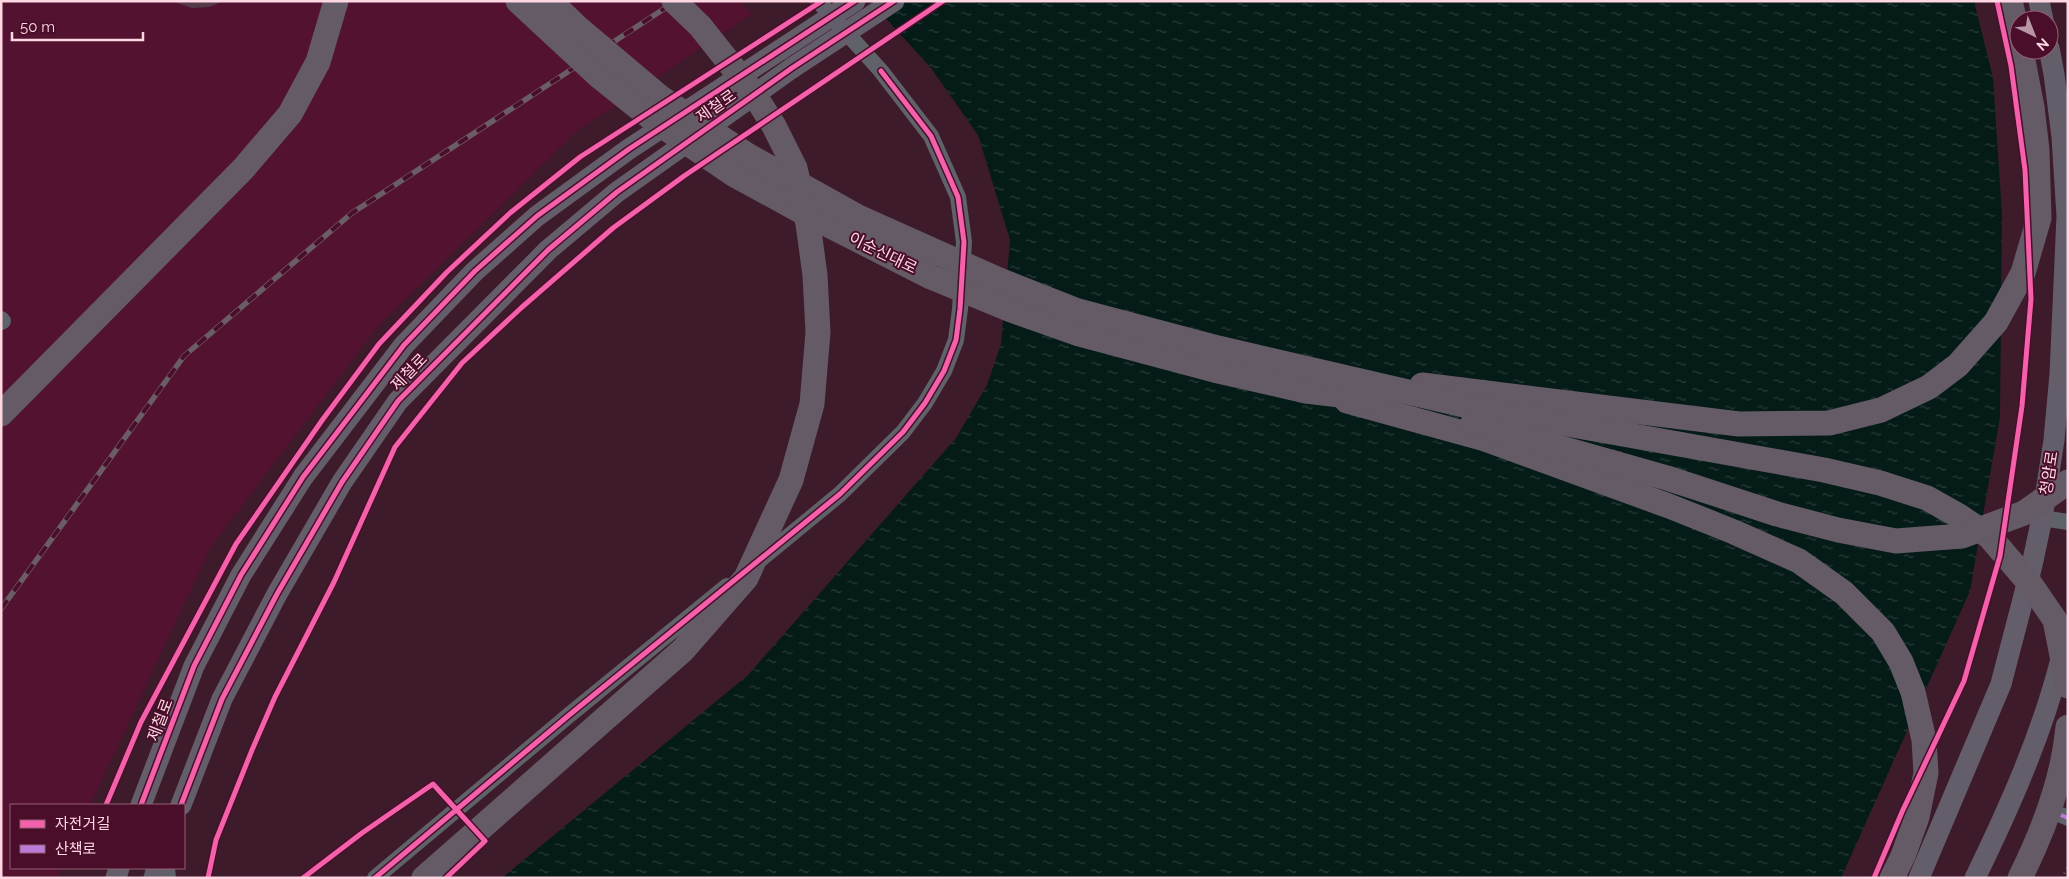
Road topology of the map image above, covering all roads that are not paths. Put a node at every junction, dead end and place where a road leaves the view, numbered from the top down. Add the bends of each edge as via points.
1 (336, 1) edge
2 (518, 1) edge
3 (550, 1) edge
4 (674, 1) edge
5 (818, 1) edge
6 (855, 1) edge
7 (894, 1) edge
8 (2023, 60) edge
9 (2051, 60) edge
10 (1311, 380) junction
11 (1, 414) edge
12 (2068, 482) edge
13 (2042, 518) junction
14 (2068, 522) edge
15 (2068, 632) edge
16 (2068, 686) edge
17 (2068, 727) edge
18 (141, 804) edge
19 (181, 804) edge
20 (1897, 867) edge
21 (376, 878) edge
22 (424, 878) edge
23 (1919, 878) edge
24 (1975, 878) edge
25 (2020, 878) edge

1 - 11 highway via 318,62 290,114 244,169
2 - 10 highway, 이순신대로, bridge via 600,77 655,121 733,174 862,244 993,303 1079,334 1214,370
3 - 10 highway, 이순신대로, bridge via 661,98 747,155 858,217 1075,310 1218,348
4 - 22 highway, bridge via 700,26 754,94 795,168 808,224 818,332 812,404 792,480 746,578 683,650
5 - 21 street via 881,71 930,136 958,197 964,242 960,309 956,340 944,371 925,404 903,432 840,494 560,722
6 - 18 main road, 제철로, bridge via 629,149 537,216 476,271 404,345 303,477 241,575 194,666
7 - 19 main road, 제철로, bridge via 792,68 617,192 548,250 398,401 342,482 272,603 222,698
8 - 10 highway, bridge via 2037,150 2039,218 2023,273 1996,322 1958,365 1929,387 1881,410 1830,423 1739,424 1478,393
9 - 13 main road, 청암로 via 2062,137 2067,216 2060,374
10 - 12 highway, bridge via 1505,431 1777,514 1896,541 1962,536 2024,513
10 - 16 highway, bridge via 1824,470 1928,498 1989,536 2031,585 2055,620
10 - 20 highway, bridge via 1669,506 1799,561 1844,593 1883,632 1901,662 1913,692 1924,740 1926,773 1917,817
13 - 14 street
13 - 23 main road, 청암로 via 2001,684
15 - 24 main road via 2054,688 2010,804
17 - 25 highway via 2066,751 2051,808

